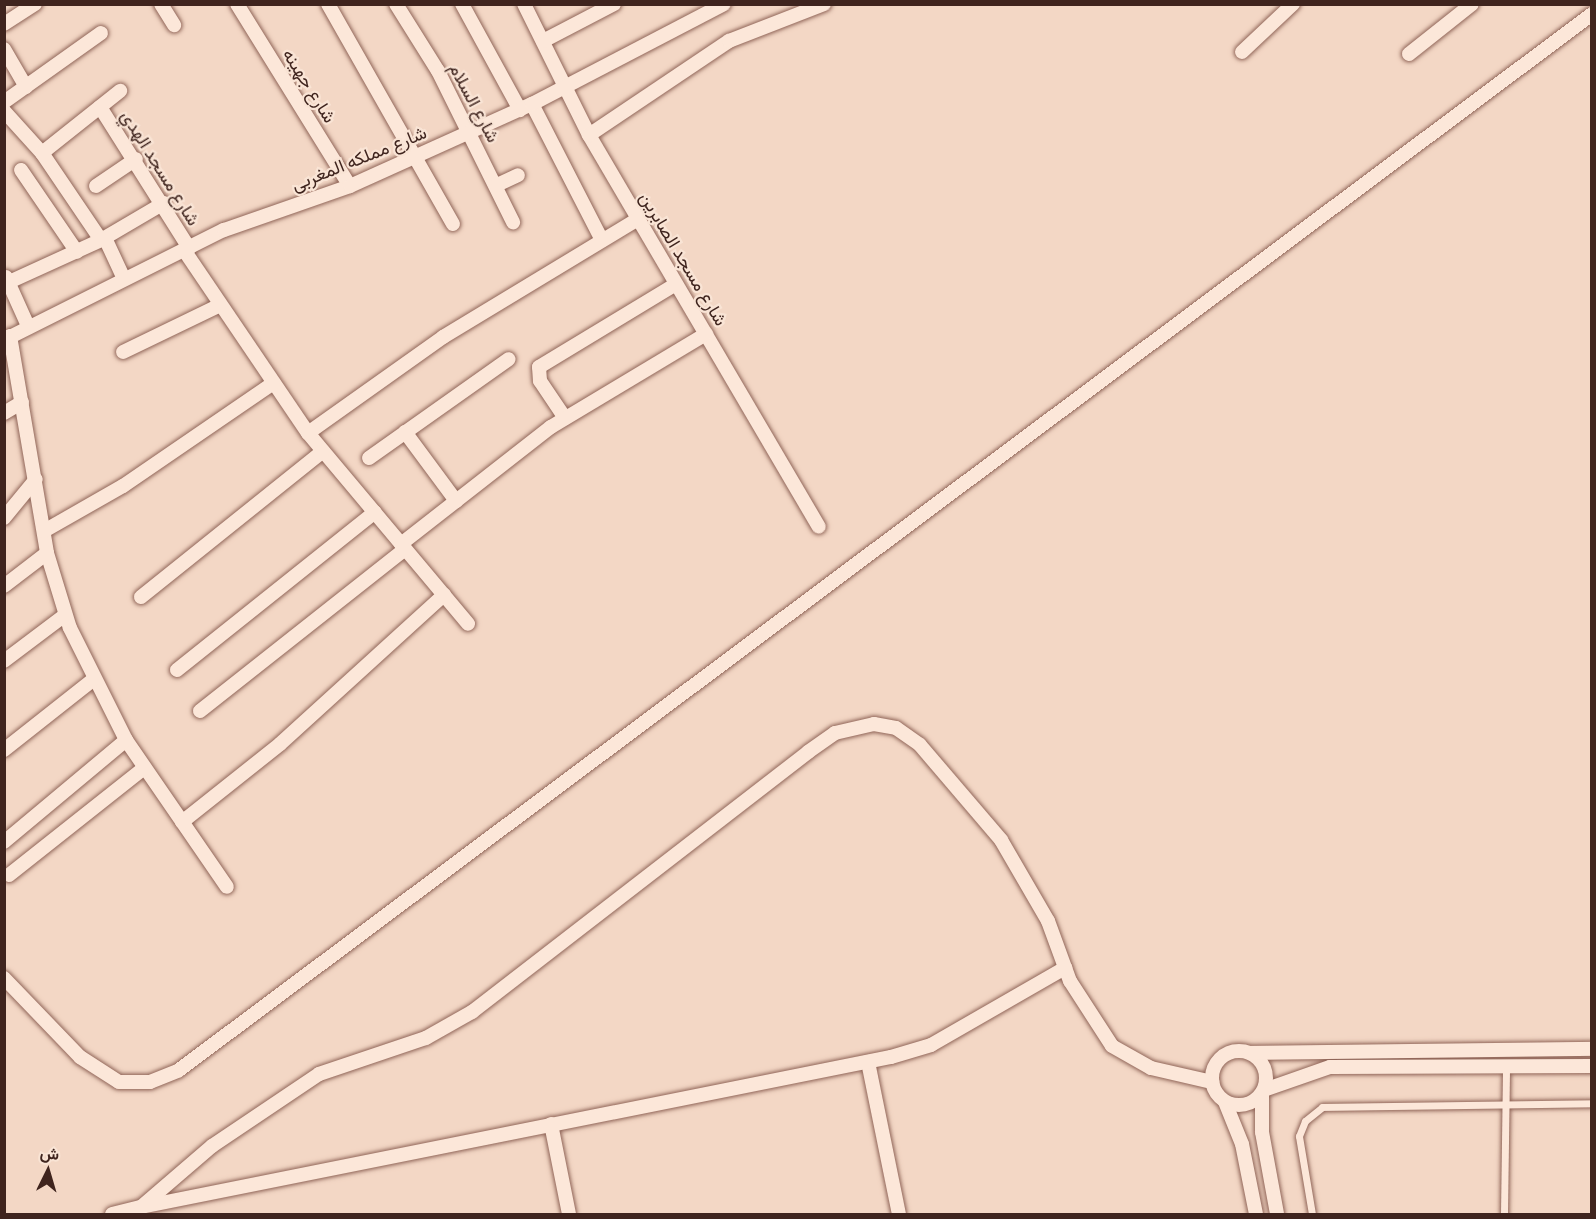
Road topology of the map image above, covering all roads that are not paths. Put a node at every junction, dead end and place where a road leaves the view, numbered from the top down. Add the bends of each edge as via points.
1 (35, 4) edge
2 (160, 4) edge
3 (237, 4) edge
4 (328, 4) edge
5 (396, 4) edge
6 (462, 4) edge
7 (524, 4) edge
8 (614, 4) edge
9 (724, 4) edge
10 (824, 4) edge
11 (1293, 4) edge
12 (1472, 4) edge
13 (795, 9) edge
14 (1592, 14) edge
15 (4, 24) edge
16 (174, 25) dead end
17 (101, 33) dead end
18 (543, 42) junction
19 (4, 49) edge
20 (1242, 52) dead end
21 (1409, 54) dead end
22 (26, 87) junction
23 (565, 87) junction
24 (120, 91) dead end
25 (4, 102) edge
26 (100, 107) junction
27 (526, 107) junction
28 (4, 111) edge
29 (469, 133) junction
30 (589, 135) junction
31 (42, 153) junction
32 (418, 156) junction
33 (136, 159) junction
34 (21, 170) dead end
35 (518, 175) dead end
36 (497, 185) junction
37 (96, 186) dead end
38 (350, 186) junction
39 (164, 203) junction
40 (638, 219) junction
41 (513, 222) dead end
42 (453, 224) dead end
43 (103, 239) junction
44 (602, 240) junction
45 (187, 249) junction
46 (77, 252) junction
47 (7, 279) edge
48 (124, 279) junction
49 (676, 284) junction
50 (218, 306) junction
51 (28, 326) junction
52 (706, 334) junction
53 (7, 338) edge
54 (123, 352) dead end
55 (509, 359) dead end
56 (272, 384) junction
57 (22, 402) junction
58 (4, 413) edge
59 (566, 418) junction
60 (405, 432) junction
61 (308, 433) junction
62 (323, 451) junction
63 (369, 458) dead end
64 (36, 479) junction
65 (456, 501) junction
66 (6, 511) edge
67 (375, 512) junction
68 (819, 526) dead end
69 (44, 531) junction
70 (403, 546) junction
71 (48, 553) junction
72 (4, 586) edge
73 (444, 595) junction
74 (141, 597) dead end
75 (65, 615) junction
76 (468, 624) dead end
77 (4, 661) edge
78 (177, 670) dead end
79 (94, 679) junction
80 (200, 711) dead end
81 (126, 740) junction
82 (4, 750) edge
83 (144, 768) junction
84 (182, 822) junction
85 (4, 842) edge
86 (9, 875) dead end
87 (227, 887) dead end
88 (1065, 968) junction
89 (4, 978) edge
90 (1592, 1049) edge
91 (1250, 1053) junction
92 (868, 1062) junction
93 (1506, 1066) junction
94 (1592, 1066) edge
95 (1212, 1082) junction
96 (1263, 1092) junction
97 (1225, 1102) junction
98 (1592, 1103) edge
99 (1506, 1104) junction
100 (551, 1124) junction
101 (141, 1207) junction
102 (112, 1215) edge
103 (568, 1215) edge
104 (899, 1215) edge
105 (1256, 1215) edge
106 (1277, 1215) edge
107 (1312, 1215) edge
108 (1504, 1215) edge

1 - 15 street
2 - 16 street
3 - 38 street, شارع جهينه
4 - 32 street
5 - 29 street, شارع السلام
6 - 27 street
7 - 18 street, شارع مسجد الصابرين
8 - 18 street
9 - 23 street, شارع مملكه المغربى
10 - 13 street
11 - 20 street
12 - 21 street
13 - 30 street via 729,41
14 - 89 street via 179,1070 150,1082 119,1082 80,1057
17 - 22 street
18 - 23 street, شارع مسجد الصابرين
19 - 22 street
22 - 25 street
23 - 27 street, شارع مملكه المغربى
23 - 30 street, شارع مسجد الصابرين
24 - 26 street
26 - 31 street
26 - 33 street, شارع مسجد الهدي
27 - 29 street, شارع مملكه المغربى
27 - 44 street
28 - 31 street
29 - 32 street, شارع مملكه المغربى
29 - 36 street, شارع السلام
30 - 40 street, شارع مسجد الصابرين
31 - 43 street
32 - 38 street, شارع مملكه المغربى
32 - 42 street
33 - 37 street
33 - 39 street, شارع مسجد الهدي
34 - 46 street
35 - 36 street
36 - 41 street, شارع السلام
38 - 45 street, شارع مملكه المغربى via 249,220
39 - 43 street
39 - 45 street, شارع مسجد الهدي
40 - 44 street
40 - 49 street, شارع مسجد الصابرين
43 - 46 street
43 - 48 street
44 - 61 street via 443,337
45 - 48 street, شارع مملكه المغربى
45 - 50 street, شارع مسجد الهدي
46 - 47 street
47 - 51 street
48 - 51 street, شارع مملكه المغربى
49 - 52 street, شارع مسجد الصابرين
49 - 59 street via 539,367 540,381
50 - 54 street
50 - 56 street, شارع مسجد الهدي
51 - 53 street, شارع مملكه المغربى
52 - 59 street
52 - 68 street, شارع مسجد الصابرين
53 - 57 street
55 - 60 street
56 - 61 street, شارع مسجد الهدي
56 - 69 street via 123,486
57 - 58 street
57 - 64 street
59 - 65 street
60 - 63 street
60 - 65 street
61 - 62 street, شارع مسجد الهدي
62 - 67 street, شارع مسجد الهدي
62 - 74 street
64 - 66 street
64 - 69 street
65 - 70 street
67 - 70 street, شارع مسجد الهدي
67 - 78 street
69 - 71 street
70 - 73 street, شارع مسجد الهدي
70 - 80 street
71 - 72 street
71 - 75 street
73 - 76 street, شارع مسجد الهدي
73 - 84 street via 280,744
75 - 77 street
75 - 79 street
79 - 81 street
79 - 82 street
81 - 83 street
81 - 85 street
83 - 84 street
83 - 86 street
84 - 87 street
88 - 92 street via 931,1045
88 - 95 street via 1113,1046 1151,1068
88 - 101 street via 1024,875 943,766 896,728 852,727 808,752 472,1012 426,1038 319,1074 212,1146
90 - 91 street
91 - 95 street via 1233,1052 1219,1059
91 - 96 street via 1265,1068
92 - 100 street
92 - 104 street
93 - 94 street
93 - 96 street via 1330,1067
93 - 99 lane
95 - 97 street
96 - 97 street via 1249,1104
96 - 106 street via 1262,1132
97 - 105 street via 1242,1144
98 - 99 lane
99 - 107 lane via 1336,1104 1315,1110 1301,1128 1299,1143
99 - 108 lane
100 - 101 street
100 - 103 street
101 - 102 street

